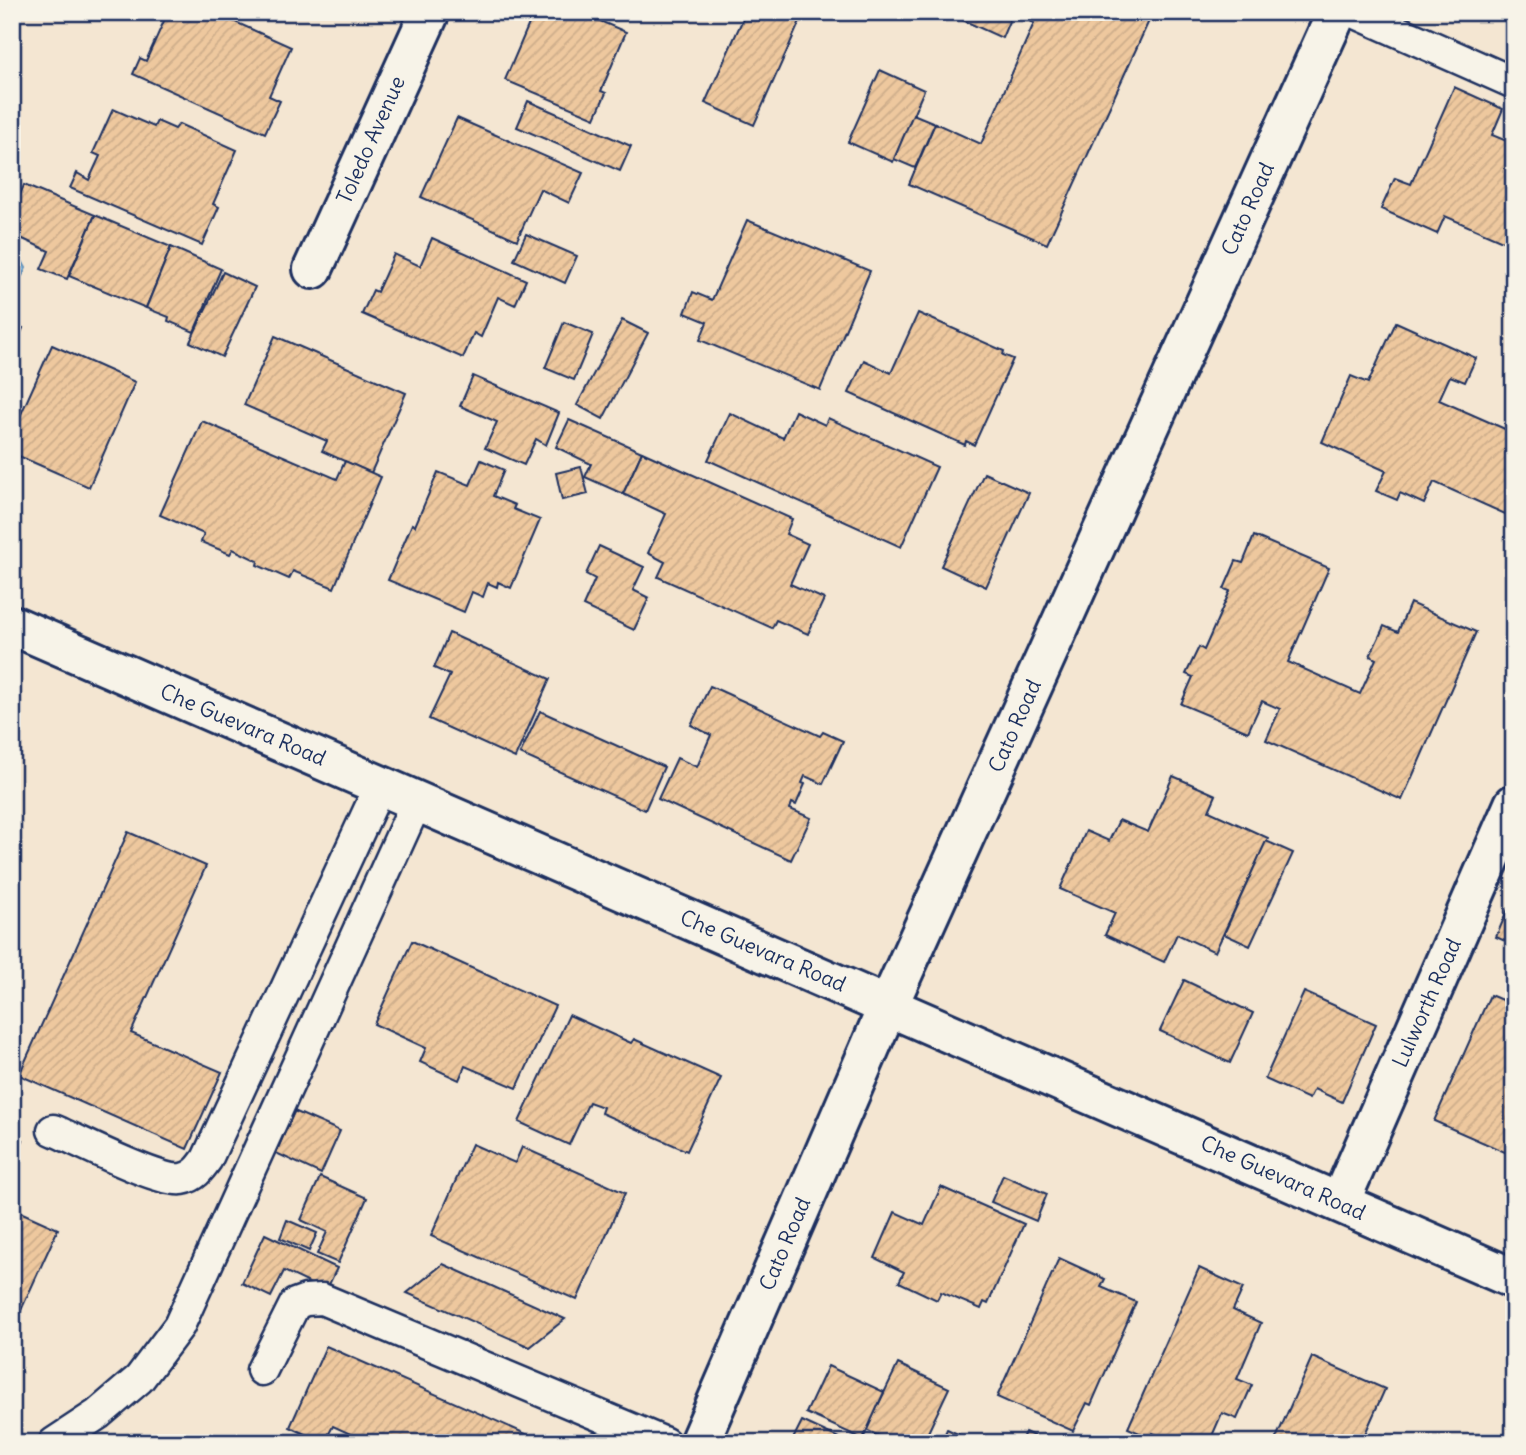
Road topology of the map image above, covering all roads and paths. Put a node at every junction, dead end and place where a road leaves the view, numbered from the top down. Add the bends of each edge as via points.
1 (430, 12) edge
2 (1337, 12) edge
3 (1353, 12) edge
4 (1514, 83) edge
5 (313, 269) dead end
6 (12, 625) edge
7 (382, 785) junction
8 (417, 801) junction
9 (1514, 804) edge
10 (888, 1006) junction
11 (53, 1130) dead end
12 (1340, 1202) junction
13 (1514, 1279) edge
14 (262, 1370) dead end
15 (54, 1443) edge
16 (665, 1443) edge
17 (699, 1443) edge

1 - 5 street, Toledo Avenue
2 - 10 street, Cato Road
3 - 4 lane
6 - 7 street, Che Guevara Road
7 - 8 street, Che Guevara Road
7 - 11 lane via 207,1159 195,1175 180,1180 160,1176
8 - 10 street, Che Guevara Road
8 - 15 lane via 179,1326 139,1379
9 - 12 street, Lulworth Road
10 - 12 street, Che Guevara Road
10 - 17 street, Cato Road
12 - 13 street, Che Guevara Road
14 - 16 lane via 295,1304 322,1299

